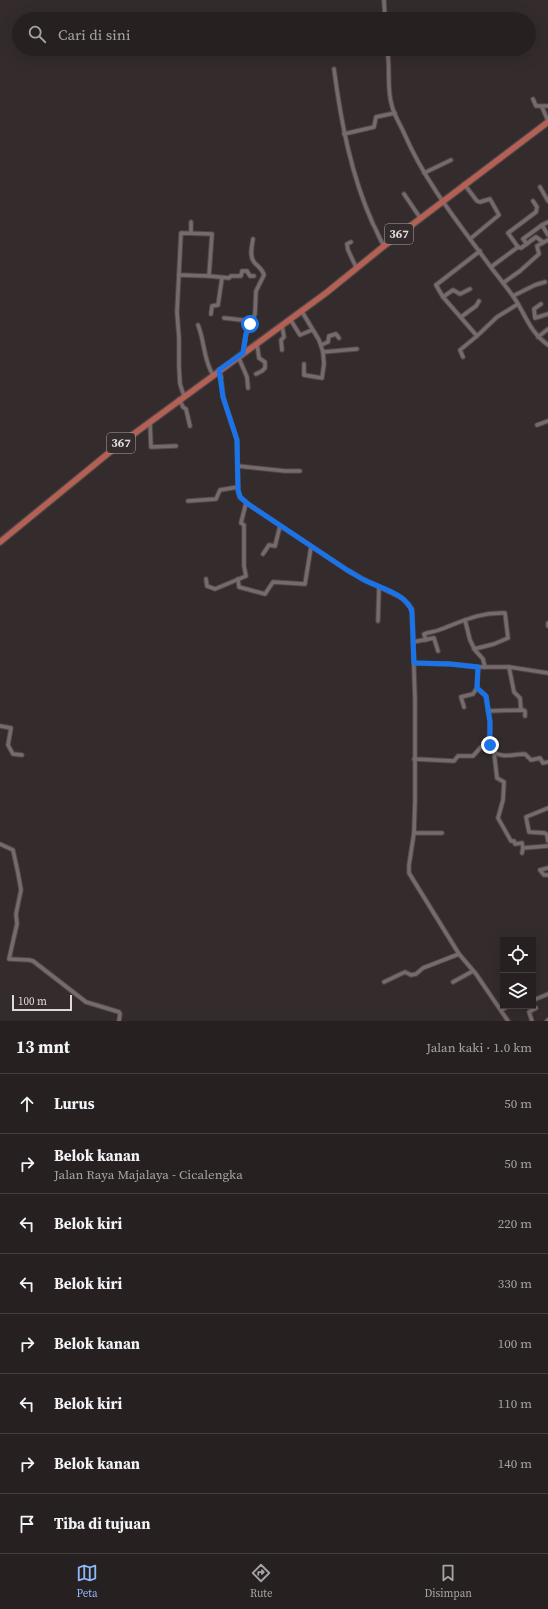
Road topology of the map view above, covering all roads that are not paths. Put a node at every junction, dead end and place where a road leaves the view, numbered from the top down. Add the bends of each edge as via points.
1 (384, 0) edge
2 (385, 12) edge
3 (389, 56) edge
4 (334, 69) dead end
5 (532, 99) dead end
6 (548, 106) edge
7 (542, 107) junction
8 (395, 113) junction
9 (548, 122) edge
10 (344, 134) junction
11 (451, 160) dead end
12 (424, 173) junction
13 (464, 184) junction
14 (540, 187) dead end
15 (404, 194) dead end
16 (443, 201) junction
17 (533, 201) dead end
18 (548, 202) edge
19 (421, 219) junction
20 (191, 222) dead end
21 (548, 222) edge
22 (542, 225) junction
23 (191, 233) junction
24 (548, 235) edge
25 (470, 238) junction
26 (253, 239) dead end
27 (548, 240) edge
28 (351, 242) dead end
29 (543, 242) junction
30 (527, 244) junction
31 (384, 246) junction
32 (518, 247) junction
33 (480, 251) junction
34 (356, 267) junction
35 (491, 267) junction
36 (179, 275) junction
37 (209, 276) junction
38 (254, 276) dead end
39 (222, 278) junction
40 (545, 282) dead end
41 (503, 283) junction
42 (470, 289) dead end
43 (513, 296) junction
44 (443, 297) junction
45 (479, 301) dead end
46 (518, 304) junction
47 (541, 304) dead end
48 (301, 310) junction
49 (211, 314) dead end
50 (548, 314) edge
51 (534, 316) junction
52 (461, 317) junction
53 (224, 318) dead end
54 (290, 319) junction
55 (526, 319) junction
56 (252, 321) junction
57 (198, 325) dead end
58 (282, 325) junction
59 (548, 329) edge
60 (312, 330) junction
61 (477, 336) junction
62 (538, 337) junction
63 (339, 338) dead end
64 (257, 343) junction
65 (321, 345) junction
66 (548, 345) edge
67 (357, 349) dead end
68 (282, 350) dead end
69 (245, 352) junction
70 (323, 352) junction
71 (463, 357) dead end
72 (304, 364) dead end
73 (219, 370) junction
74 (256, 374) dead end
75 (213, 375) junction
76 (221, 378) joint
77 (248, 388) dead end
78 (182, 398) junction
79 (548, 421) edge
80 (150, 422) junction
81 (537, 425) dead end
82 (190, 426) dead end
83 (176, 446) dead end
84 (238, 466) junction
85 (300, 471) dead end
86 (238, 487) junction
87 (188, 501) dead end
88 (246, 503) junction
89 (280, 526) junction
90 (0, 542) edge
91 (311, 547) junction
92 (263, 554) dead end
93 (206, 579) dead end
94 (238, 579) junction
95 (379, 587) junction
96 (465, 620) junction
97 (378, 621) dead end
98 (426, 640) junction
99 (413, 642) junction
100 (474, 648) junction
101 (438, 651) dead end
102 (414, 663) junction
103 (478, 667) junction
104 (485, 667) junction
105 (509, 667) junction
106 (548, 673) edge
107 (477, 688) junction
108 (464, 707) dead end
109 (521, 710) junction
110 (488, 711) junction
111 (525, 716) dead end
112 (0, 726) edge
113 (489, 747) junction
114 (494, 752) junction
115 (22, 755) dead end
116 (414, 759) junction
117 (548, 762) edge
118 (548, 808) edge
119 (414, 833) junction
120 (442, 834) dead end
121 (548, 841) edge
122 (0, 844) edge
123 (548, 846) edge
124 (548, 868) edge
125 (548, 875) edge
126 (459, 954) junction
127 (473, 971) junction
128 (384, 982) dead end
129 (453, 982) dead end
130 (548, 994) edge
131 (536, 1000) edge
132 (534, 1009) edge
133 (501, 1010) joint
134 (119, 1021) edge
135 (508, 1021) edge
136 (532, 1021) edge

1 - 2 street
3 - 8 street via 389,92
4 - 10 street
5 - 7 street via 536,106
6 - 7 street
7 - 9 street
8 - 10 street via 374,118 374,127
8 - 12 street
9 - 13 main road, 367
10 - 31 street via 364,203
11 - 12 street
12 - 16 street
13 - 16 main road, 367
13 - 25 street via 477,201 490,199 499,215
14 - 18 street
15 - 19 street
16 - 19 main road, 367
16 - 25 street
17 - 32 street via 537,207 536,212 508,233
19 - 31 main road, 367
20 - 23 street
21 - 22 street
22 - 24 street
22 - 30 street via 523,239
23 - 36 street via 180,234
23 - 37 street via 212,234
25 - 33 street
26 - 56 street via 253,260 264,275 256,294
27 - 29 street
28 - 34 street via 347,244 348,250
29 - 30 street via 537,237
29 - 41 street via 538,246 539,254
30 - 32 street
31 - 34 main road, 367
32 - 35 street
33 - 35 street
33 - 44 street via 436,284
34 - 48 main road, 367 via 326,293
35 - 41 street
36 - 37 street
36 - 78 street via 177,312
37 - 39 street
38 - 39 street via 242,271 241,276
39 - 49 street via 218,305 212,306
40 - 43 street
41 - 43 street
42 - 44 street via 460,294 453,290
43 - 46 street
44 - 52 street
45 - 52 street
46 - 55 street
46 - 61 street via 497,317
47 - 51 street via 534,308
48 - 54 main road, 367
48 - 60 street
50 - 51 street via 537,318
51 - 55 street
52 - 61 street
53 - 56 street
54 - 58 main road, 367
54 - 60 street via 300,335
55 - 62 street
56 - 69 street via 246,334
57 - 75 street via 206,361
58 - 64 main road, 367
58 - 68 street
59 - 62 street
60 - 65 street
61 - 71 street via 460,350
62 - 66 street
63 - 65 street via 336,334 329,336 328,342
64 - 69 main road, 367
64 - 74 street via 259,358 265,362 265,368
65 - 70 street
67 - 70 street
69 - 73 main road, 367
69 - 77 street
70 - 72 street via 322,378 304,375
73 - 75 main road, 367
73 - 76 street
75 - 78 main road, 367
76 - 84 street via 223,397 237,440
78 - 80 main road, 367
78 - 82 street
79 - 81 street
80 - 83 street via 151,447
80 - 90 main road, 367
84 - 85 street
84 - 86 street
86 - 87 street via 220,490 216,499
86 - 88 street via 240,497
88 - 89 street
88 - 94 street via 241,523 244,525 246,576
89 - 91 street
89 - 92 street via 275,546 269,545
91 - 94 street via 305,584 273,582 265,594 239,587
91 - 95 street via 363,580
93 - 94 street via 207,586 215,589
95 - 97 street
95 - 99 street via 402,598 410,606
96 - 98 street via 424,634
96 - 100 street
96 - 100 street via 480,614 506,614 508,638
98 - 99 street
98 - 101 street via 434,638
99 - 102 street
100 - 104 street via 483,659
102 - 103 street
102 - 116 street
103 - 104 street
103 - 107 street
104 - 105 street
105 - 106 street
105 - 109 street via 514,692 520,698
107 - 108 street via 473,694 461,697
107 - 110 street via 485,694
109 - 110 street
109 - 111 street via 525,710
110 - 113 street
112 - 115 street via 11,728 9,747 13,754
113 - 114 street
113 - 116 street via 481,747 473,756 458,756 454,761
114 - 117 street via 505,756 525,754 531,760 540,758 543,762
114 - 123 street via 498,779 504,782 498,818 511,841 522,844 522,851
116 - 119 street
118 - 121 street via 526,817 529,832 545,833
119 - 120 street
119 - 126 street via 409,873
122 - 134 street via 13,851 20,890 17,924 9,959 32,961 86,1002 119,1012
124 - 125 street via 540,869 544,875
126 - 127 street
126 - 128 street via 423,968 416,974 405,972
127 - 129 street
127 - 133 street
130 - 131 street
132 - 136 street via 529,1012
133 - 135 street

